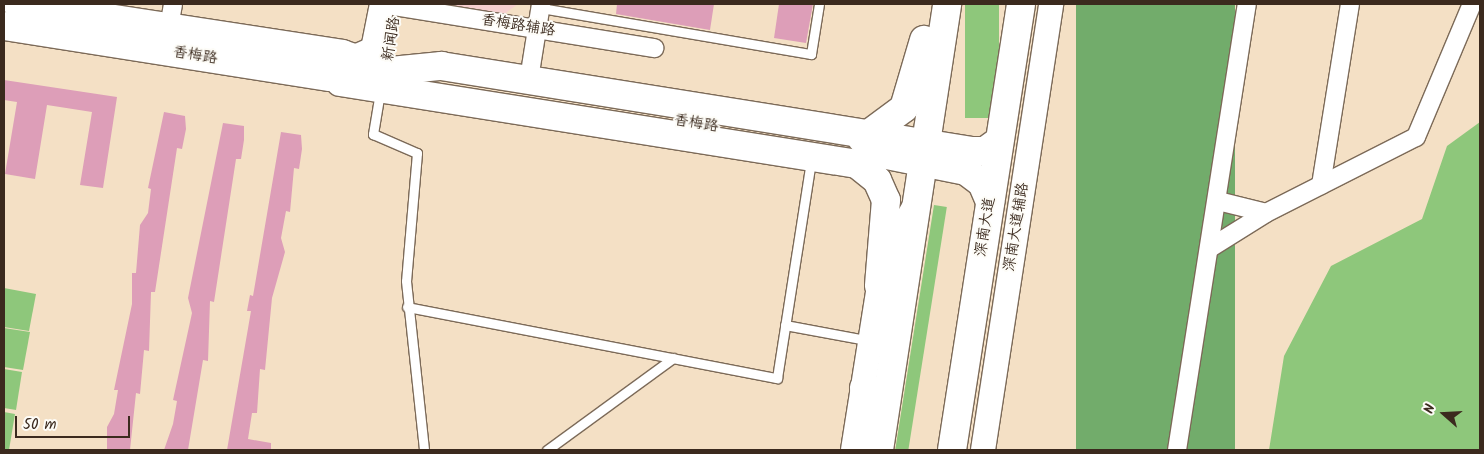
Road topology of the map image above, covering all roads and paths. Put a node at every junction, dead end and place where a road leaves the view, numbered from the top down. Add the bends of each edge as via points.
1 (17, 4) edge
2 (388, 4) edge
3 (819, 4) edge
4 (931, 4) edge
5 (947, 4) edge
6 (1021, 4) edge
7 (1051, 4) edge
8 (1247, 4) edge
9 (1350, 4) edge
10 (1472, 4) edge
11 (541, 6) edge
12 (171, 15) edge
13 (4, 26) edge
14 (537, 28) junction
15 (376, 39) junction
16 (654, 48) dead end
17 (355, 57) junction
18 (529, 79) junction
19 (384, 80) junction
20 (872, 134) junction
21 (999, 140) junction
22 (848, 147) junction
23 (925, 153) junction
24 (812, 156) junction
25 (1321, 185) junction
26 (917, 201) junction
27 (1218, 201) junction
28 (990, 202) junction
29 (1266, 213) junction
30 (1210, 248) junction
31 (879, 286) junction
32 (407, 307) junction
33 (785, 326) junction
34 (871, 341) junction
35 (673, 358) junction
36 (864, 388) junction
37 (424, 450) edge
38 (547, 450) edge
39 (853, 450) edge
40 (871, 450) edge
41 (879, 450) edge
42 (952, 450) edge
43 (982, 450) edge
44 (1177, 450) edge

1 - 12 main road, 香梅路
2 - 14 street, 香梅路辅路
2 - 15 main road, 新闻路
2 - 19 main road, 新闻路
3 - 11 lane via 811,54
4 - 20 main road via 911,97
5 - 23 main road
6 - 21 main road, 深南大道
7 - 43 main road, 深南大道辅路
8 - 27 street
9 - 25 street
10 - 25 street via 1416,136
11 - 14 street
12 - 17 main road, 香梅路
13 - 19 main road, 香梅路 via 330,77
14 - 16 street, 香梅路辅路
14 - 18 street
15 - 17 main road, 新闻路 via 372,52
15 - 19 main road, 新闻路
17 - 19 main road, 香梅路
18 - 19 main road, 香梅路 via 441,66
18 - 20 main road, 香梅路
19 - 22 main road, 香梅路 via 430,82
19 - 24 main road
19 - 32 lane via 373,134 417,153 406,258
20 - 22 main road
20 - 23 main road, 香梅路
21 - 23 main road, 香梅路 via 979,152
21 - 28 main road, 深南大道
22 - 23 main road, 香梅路
23 - 26 main road
23 - 28 main road, 香梅路 via 976,177
24 - 31 main road via 857,164 883,190 888,212
24 - 33 lane
25 - 29 street
26 - 31 main road via 901,226
26 - 41 main road
27 - 29 street
27 - 30 street
28 - 42 main road, 深南大道
29 - 30 street
30 - 44 street
31 - 34 main road
32 - 35 lane
32 - 37 lane
33 - 34 lane
33 - 35 lane via 777,378
34 - 36 main road
35 - 38 lane
36 - 39 main road
36 - 40 main road

